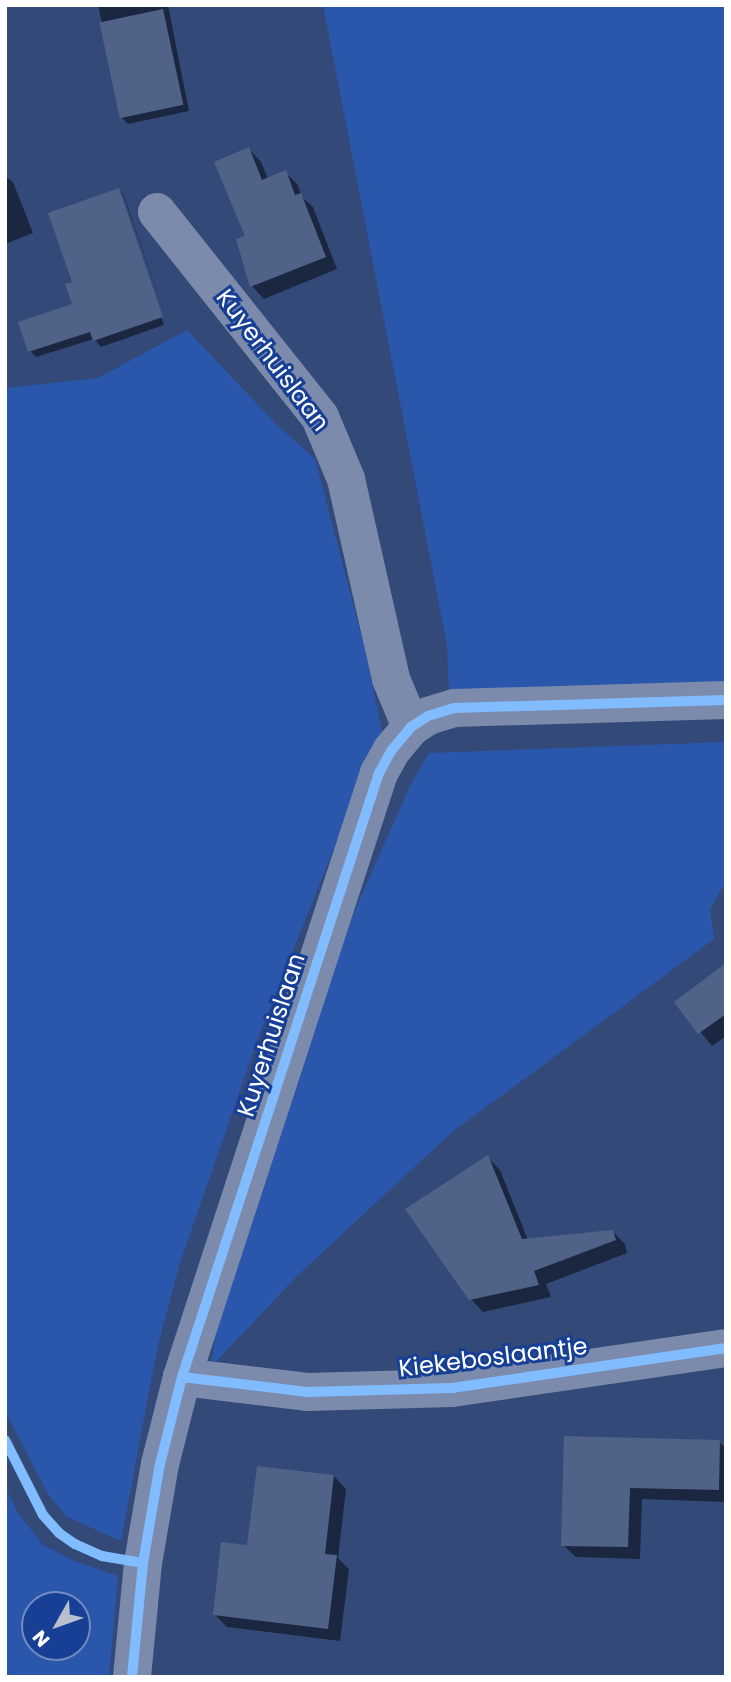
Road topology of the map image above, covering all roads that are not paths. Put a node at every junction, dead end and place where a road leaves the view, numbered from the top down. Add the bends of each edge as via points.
1 (157, 212) dead end
2 (726, 700) edge
3 (411, 727) junction
4 (726, 1348) edge
5 (182, 1377) junction
6 (132, 1677) edge

1 - 3 street, Kuyerhuislaan via 320,417 346,479 391,679
2 - 3 street, Kuyerhuislaan via 485,705 454,708
3 - 5 street, Kuyerhuislaan via 379,773
4 - 5 street, Kiekeboslaantje via 452,1388 307,1392
5 - 6 street, Kuyerhuislaan via 160,1464 143,1563

